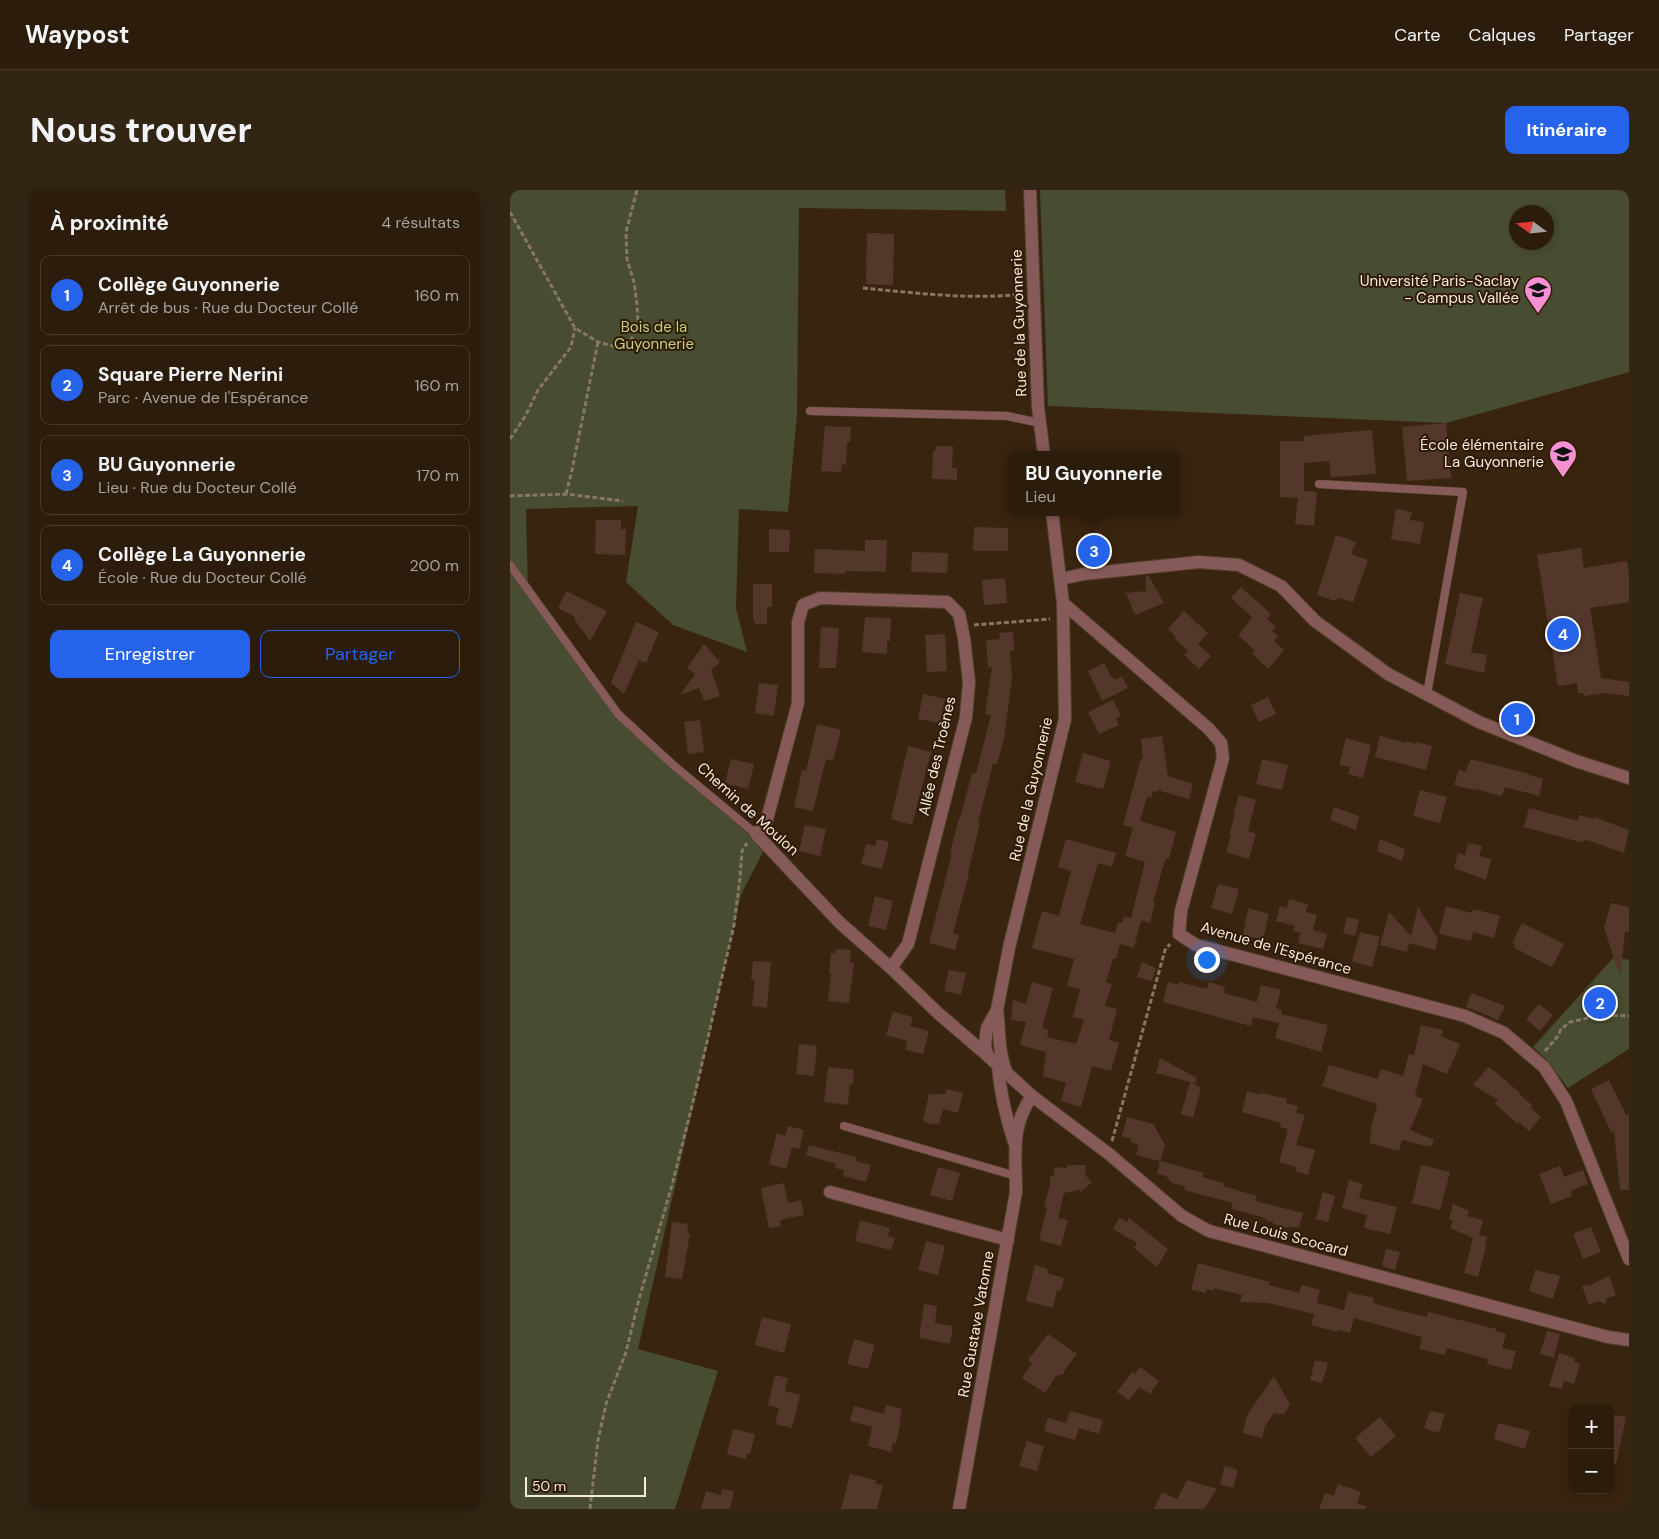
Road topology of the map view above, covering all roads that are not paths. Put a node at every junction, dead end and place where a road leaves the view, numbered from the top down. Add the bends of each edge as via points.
1 (1030, 190) edge
2 (810, 411) dead end
3 (1040, 423) junction
4 (1044, 451) edge
5 (1319, 484) dead end
6 (1053, 516) edge
7 (510, 565) edge
8 (1061, 579) junction
9 (1063, 604) junction
10 (1427, 694) junction
11 (1629, 778) edge
12 (756, 834) junction
13 (891, 968) junction
14 (997, 1010) junction
15 (987, 1028) junction
16 (964, 1036) junction
17 (988, 1056) junction
18 (1002, 1070) junction
19 (1032, 1096) junction
20 (844, 1126) dead end
21 (1015, 1144) junction
22 (1016, 1176) junction
23 (830, 1192) dead end
24 (1008, 1240) junction
25 (1629, 1259) edge
26 (1629, 1340) edge
27 (958, 1509) edge

1 - 3 street, Rue de la Guyonnerie
2 - 3 lane via 1007,416
3 - 4 street, Rue de la Guyonnerie
5 - 10 lane via 1463,492
6 - 8 street, Rue de la Guyonnerie
7 - 12 lane, Chemin de Moulon via 618,714
8 - 9 street, Rue de la Guyonnerie
8 - 10 street via 1199,562 1239,565 1281,586 1315,621 1388,674
9 - 14 street, Rue de la Guyonnerie via 1065,719
9 - 25 street, Avenue de l'Espérance via 1209,729 1221,743 1223,758 1181,911 1179,934 1196,945 1465,1016 1504,1033 1544,1067 1566,1101
10 - 11 street via 1479,722 1576,761
12 - 13 street, Chemin de Moulon via 840,923
12 - 13 street, Allée des Troènes via 766,823 798,703 798,622 803,605 820,598 947,602 959,614 964,638 969,682 966,717 908,944
13 - 16 street, Chemin de Moulon
14 - 15 street, Rue de la Guyonnerie
14 - 18 street, Rue de la Guyonnerie
15 - 16 street
15 - 17 street, Rue de la Guyonnerie via 985,1043
16 - 17 street, Chemin de Moulon
17 - 18 street, Rue Louis Scocard
18 - 19 street, Rue Louis Scocard
18 - 21 street, Rue Gustave Vatonne via 1000,1082
19 - 21 street, Rue Gustave Vatonne via 1023,1110
19 - 26 street, Rue Louis Scocard via 1109,1154 1182,1216 1209,1231
20 - 22 lane
21 - 22 street, Rue Gustave Vatonne
22 - 24 street, Rue Gustave Vatonne
23 - 24 street
24 - 27 street, Rue Gustave Vatonne

